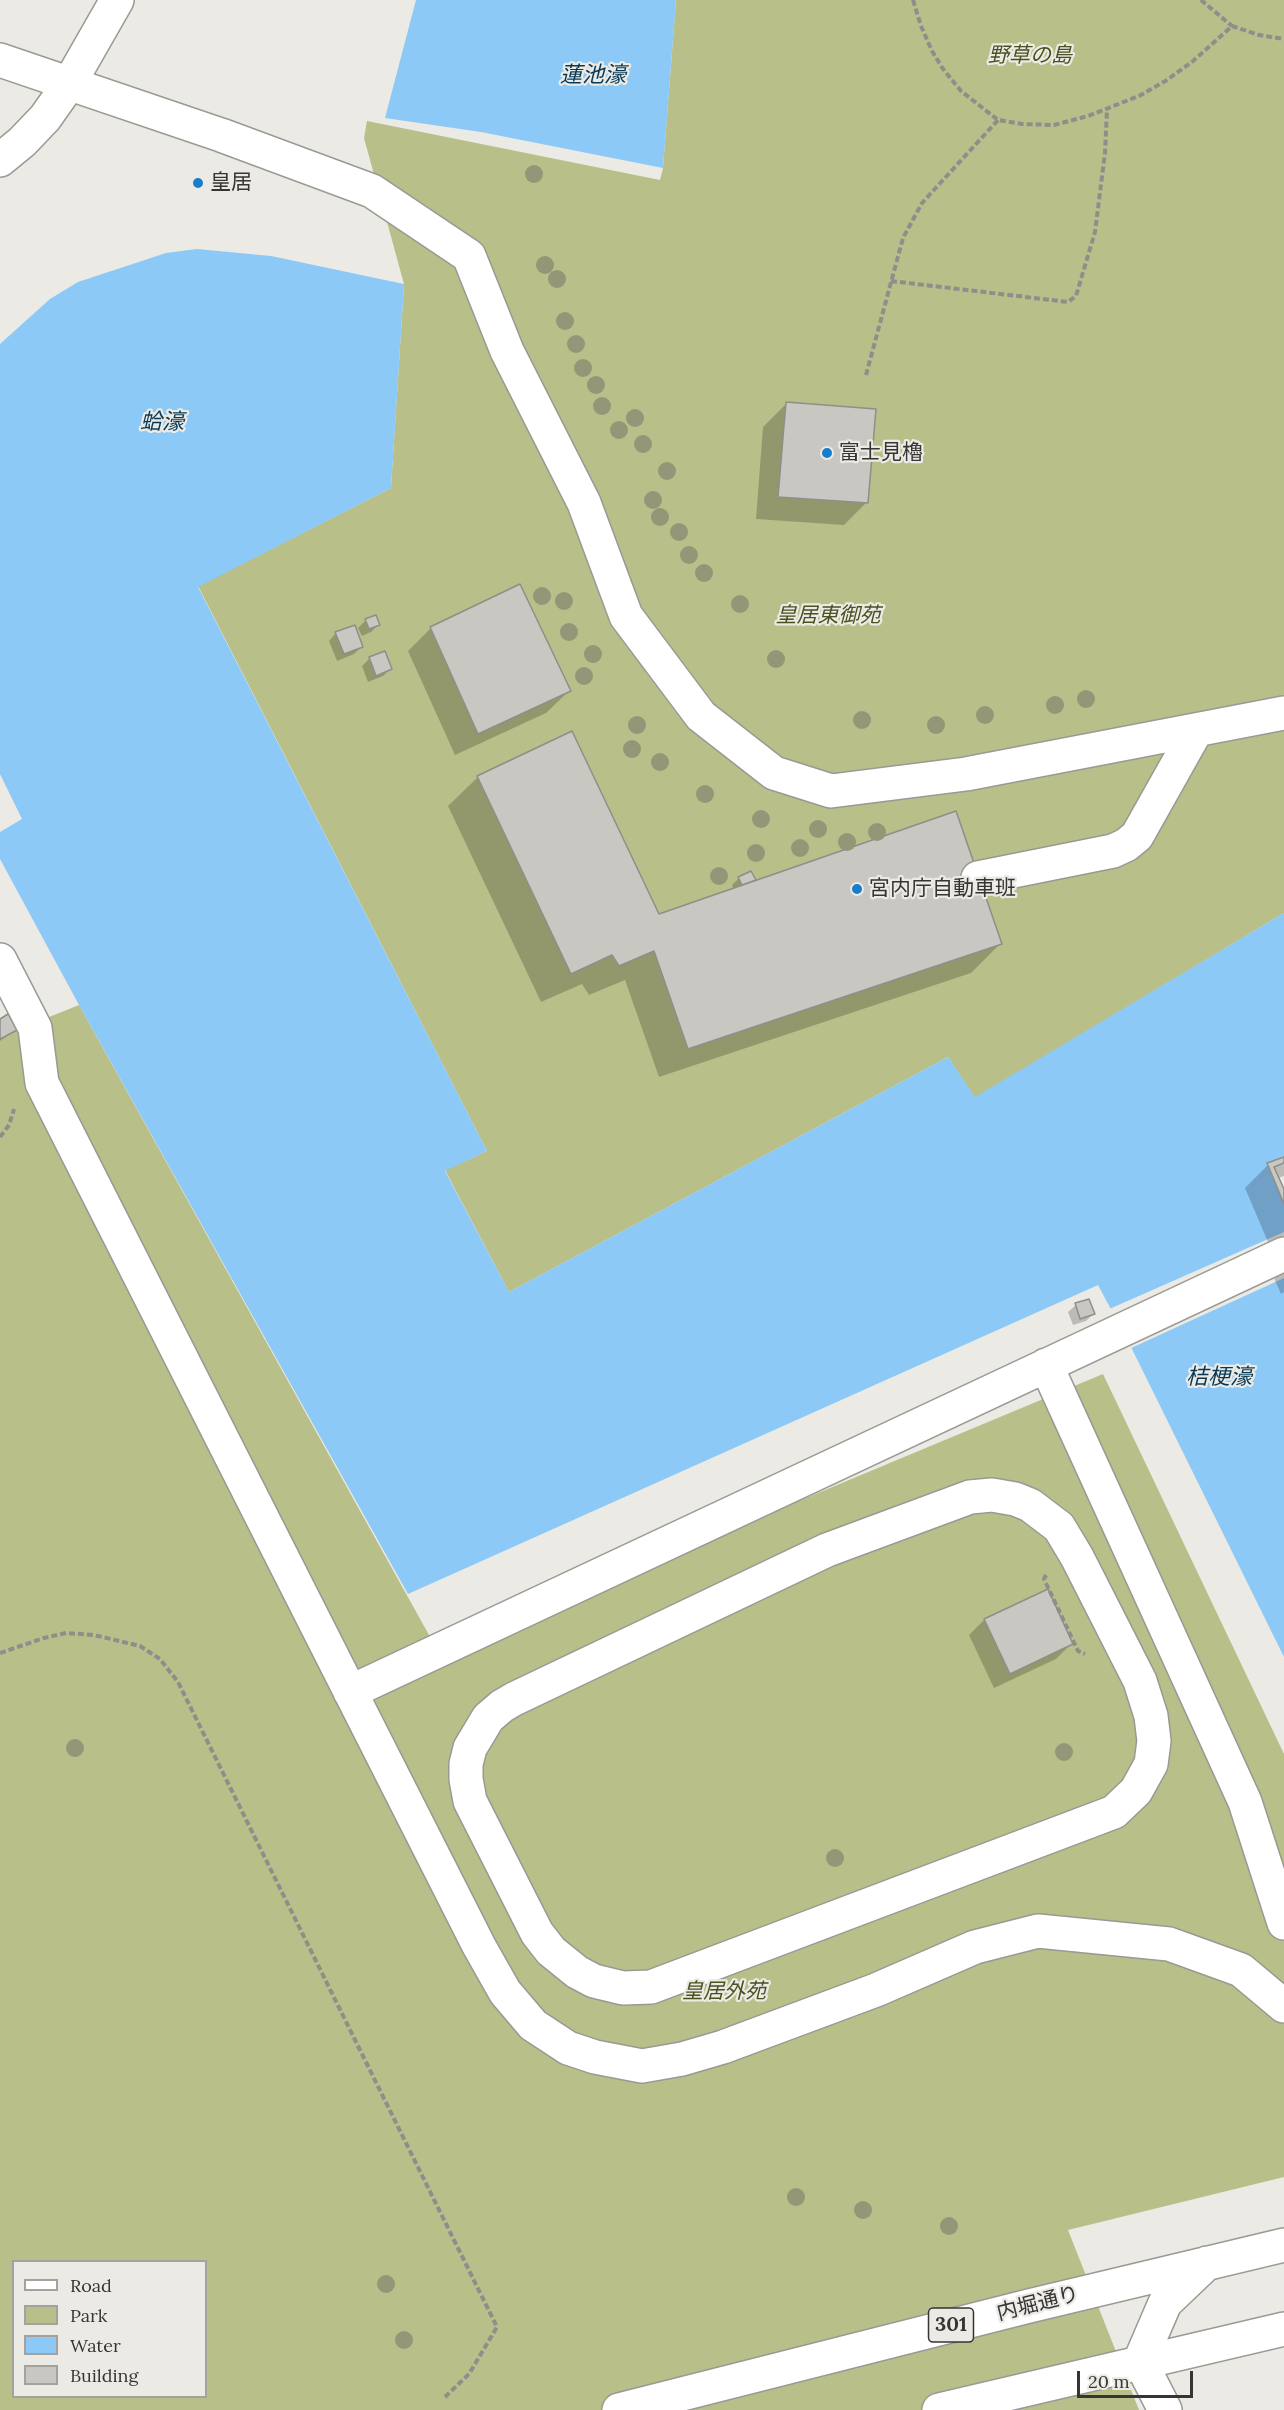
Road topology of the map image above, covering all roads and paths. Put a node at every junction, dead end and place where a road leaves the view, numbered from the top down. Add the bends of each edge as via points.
1 (117, 0) edge
2 (913, 0) edge
3 (1201, 0) edge
4 (1232, 26) junction
5 (1284, 39) edge
6 (0, 60) edge
7 (69, 84) junction
8 (1107, 110) junction
9 (998, 120) junction
10 (0, 160) edge
11 (891, 281) junction
12 (866, 375) dead end
13 (1279, 724) edge
14 (1196, 731) junction
15 (978, 878) dead end
16 (0, 960) edge
17 (14, 1106) dead end
18 (0, 1137) edge
19 (1284, 1254) edge
20 (1046, 1365) junction
21 (827, 1550) joint
22 (0, 1653) edge
23 (350, 1692) junction
24 (1284, 1923) edge
25 (1284, 2006) edge
26 (1284, 2245) edge
27 (1208, 2262) junction
28 (1284, 2329) edge
29 (1140, 2361) junction
30 (444, 2398) dead end
31 (619, 2410) edge
32 (939, 2410) edge
33 (1165, 2410) edge

1 - 7 street
2 - 9 path via 921,26 943,69 961,91
3 - 4 path
4 - 5 path
4 - 8 path via 1167,80
6 - 7 street
7 - 10 street via 45,118
7 - 14 street via 372,191 469,256 507,351 584,503 626,616 701,716 774,773 831,791 966,774
8 - 9 path via 1054,125
8 - 11 path via 1095,232 1076,296 1068,302
9 - 11 path via 922,203 903,238
11 - 12 path
13 - 14 street
14 - 15 street via 1137,836 1126,845 1113,851
16 - 23 street via 31,1018 42,1083
17 - 18 path via 9,1125
19 - 20 street
20 - 23 street
20 - 24 street via 1245,1802
21 - 21 street via 970,1497 1015,1499 1047,1516 1059,1527 1077,1557 1140,1682 1154,1741 1151,1764 1136,1791 1114,1812 651,1987 623,1988 577,1972 551,1951 537,1933 470,1801 466,1764 478,1732 488,1718 514,1699
22 - 30 path via 66,1633 94,1635 140,1646 160,1659 178,1682 497,2327 469,2374
23 - 25 street via 505,1992 533,2025 568,2048 642,2066 682,2059 876,1990 975,1947 1038,1931 1169,1944 1242,1970
26 - 27 street, 内堀通り / 301
27 - 29 street via 1166,2302
27 - 31 street, 内堀通り / 301
28 - 29 street
29 - 32 street
29 - 33 street

